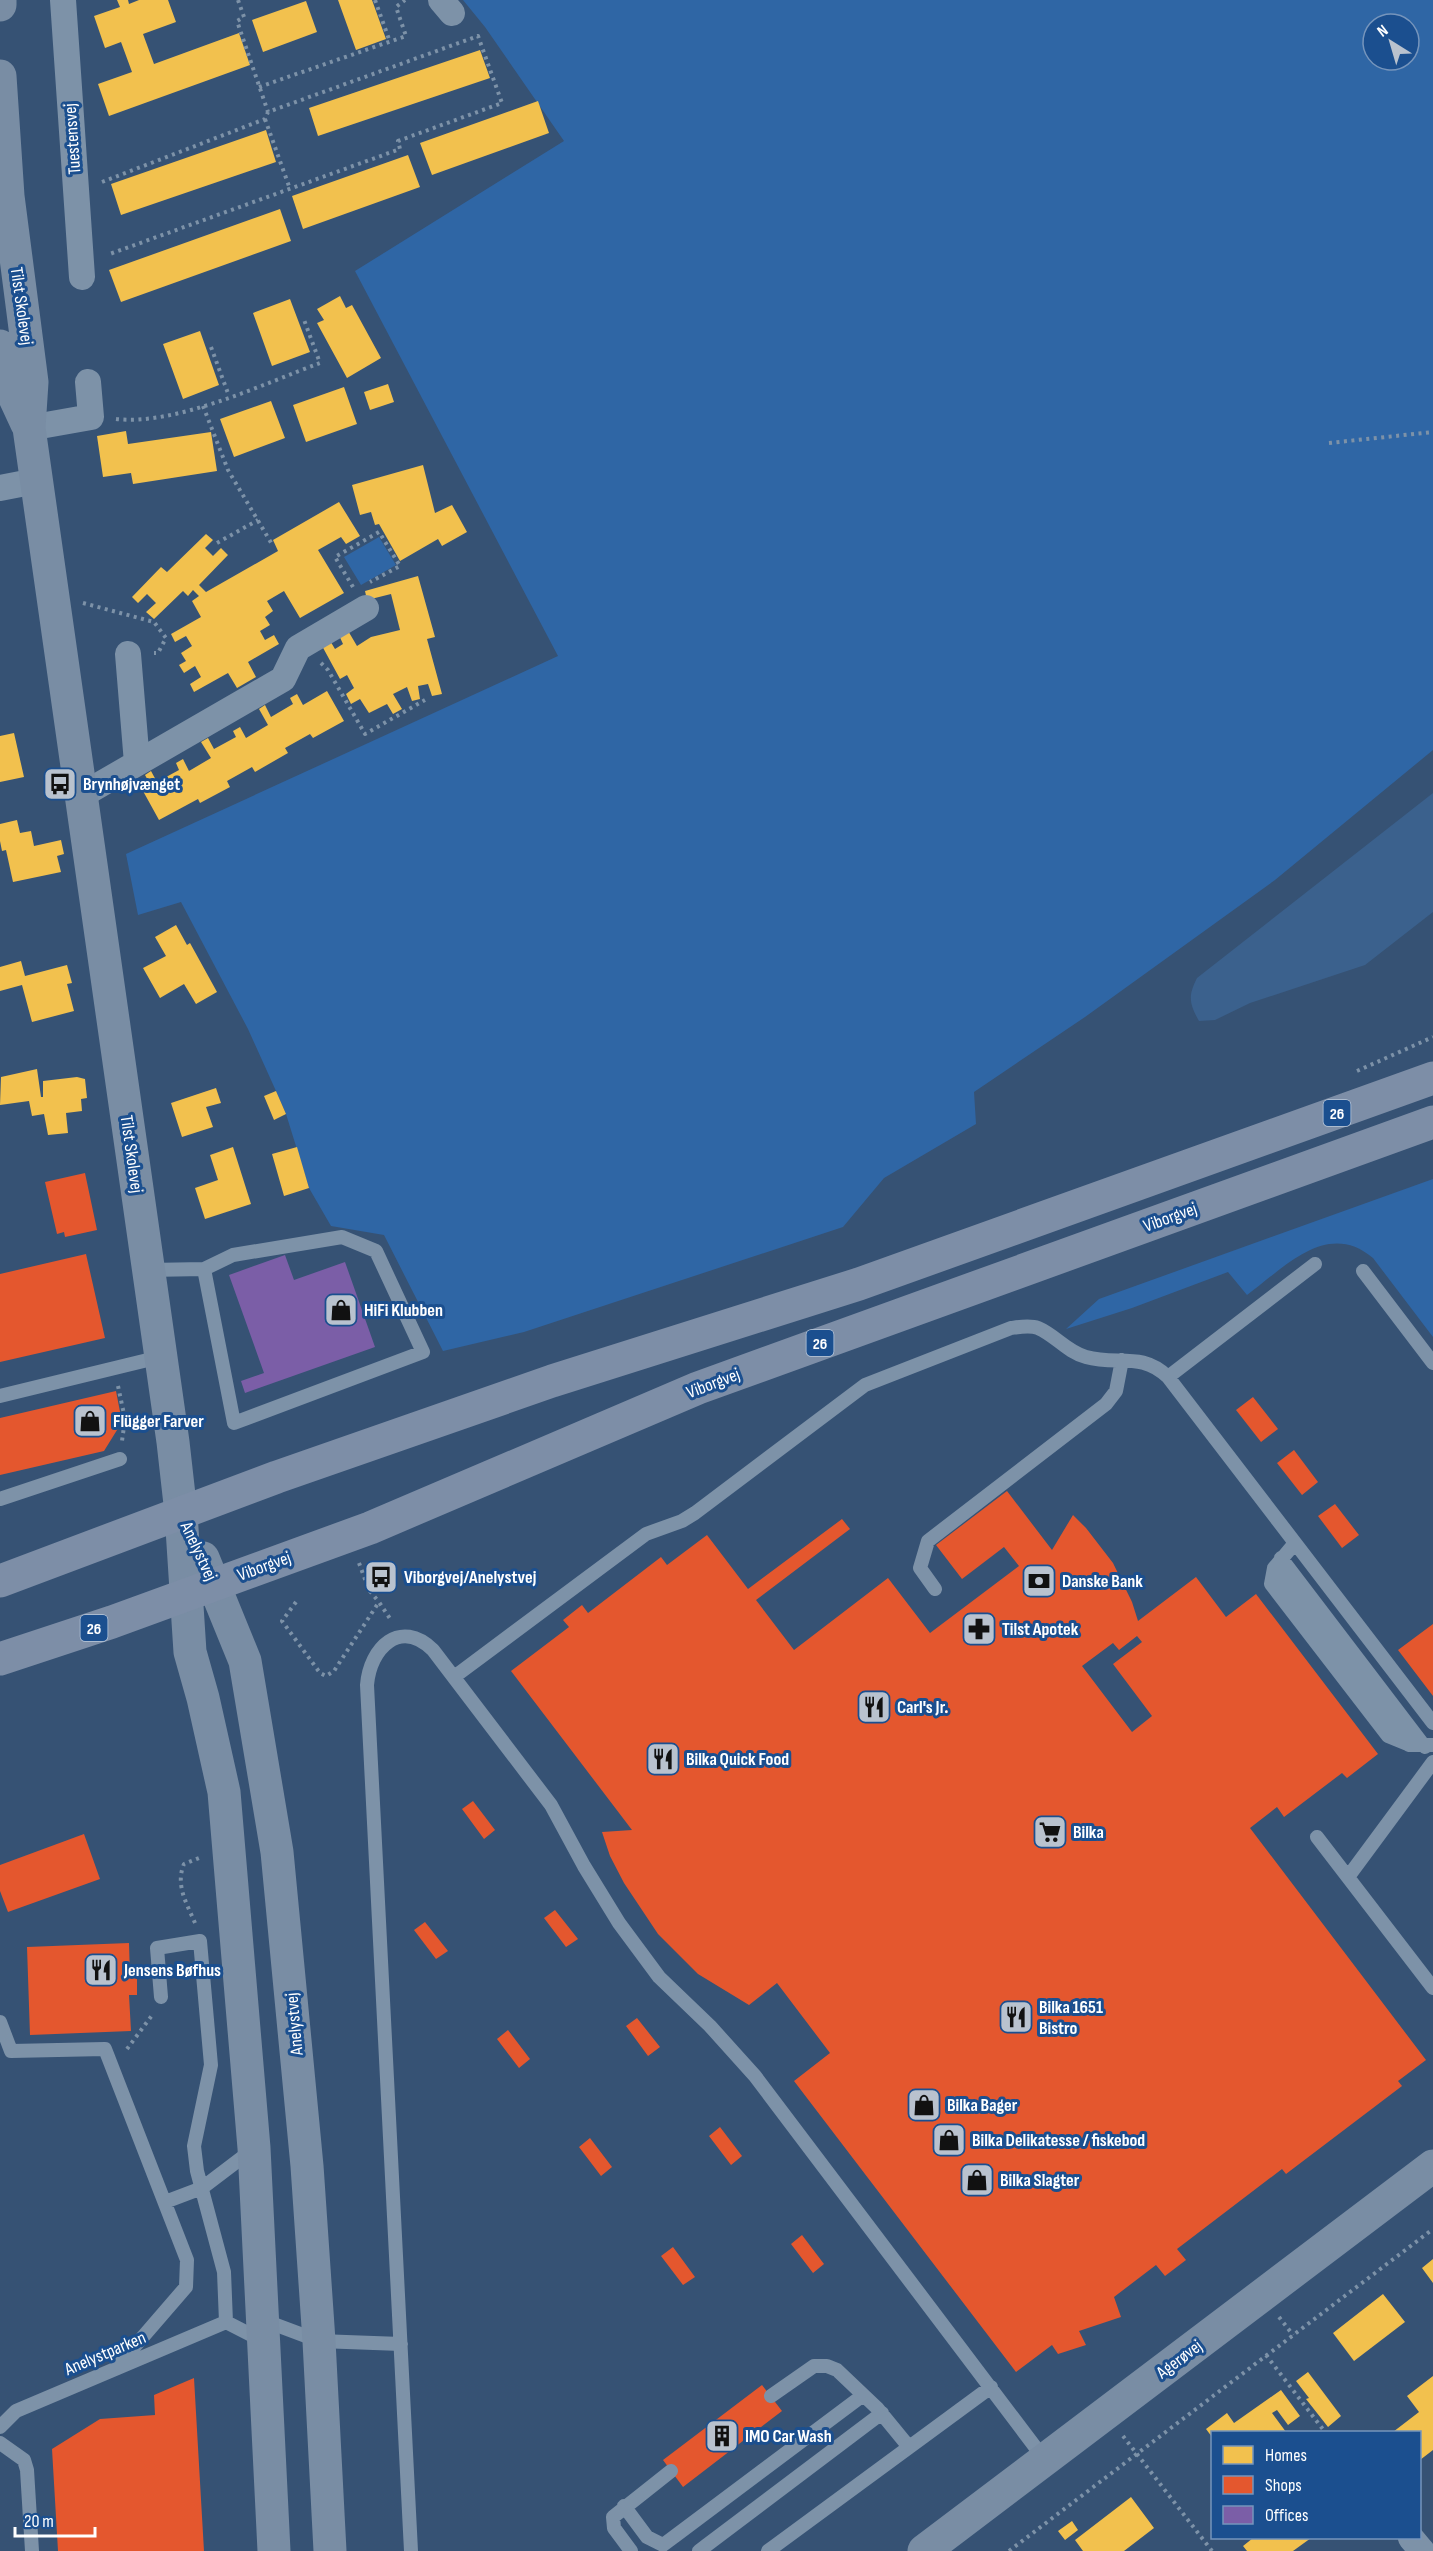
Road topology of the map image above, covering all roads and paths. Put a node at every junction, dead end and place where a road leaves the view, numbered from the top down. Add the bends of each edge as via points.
1 (0, 0) edge
2 (63, 0) edge
3 (238, 0) edge
4 (375, 0) edge
5 (405, 0) edge
6 (0, 5) edge
7 (390, 42) junction
8 (0, 76) edge
9 (259, 87) junction
10 (268, 112) junction
11 (265, 119) junction
12 (290, 189) junction
13 (76, 192) junction
14 (82, 271) joint
15 (303, 317) dead end
16 (0, 346) edge
17 (211, 347) dead end
18 (88, 382) dead end
19 (229, 396) junction
20 (203, 406) junction
21 (91, 417) junction
22 (29, 428) junction
23 (1433, 432) edge
24 (1329, 443) dead end
25 (36, 481) junction
26 (0, 488) edge
27 (258, 520) junction
28 (217, 543) dead end
29 (273, 546) dead end
30 (53, 595) junction
31 (361, 599) junction
32 (303, 646) junction
33 (128, 654) joint
34 (424, 700) dead end
35 (137, 763) junction
36 (82, 795) junction
37 (1433, 1078) edge
38 (1433, 1122) edge
39 (1315, 1264) dead end
40 (204, 1269) junction
41 (149, 1270) junction
42 (1363, 1271) dead end
43 (160, 1357) junction
44 (1122, 1360) junction
45 (1433, 1363) edge
46 (115, 1368) junction
47 (1168, 1377) junction
48 (0, 1396) edge
49 (120, 1460) joint
50 (0, 1499) edge
51 (181, 1513) junction
52 (1295, 1543) junction
53 (359, 1563) dead end
54 (1278, 1563) junction
55 (0, 1581) edge
56 (201, 1589) junction
57 (935, 1589) dead end
58 (296, 1602) dead end
59 (379, 1602) junction
60 (400, 1636) junction
61 (0, 1659) edge
62 (454, 1677) junction
63 (1433, 1723) edge
64 (1429, 1746) edge
65 (1433, 1761) edge
66 (1317, 1837) dead end
67 (199, 1858) dead end
68 (1348, 1877) junction
69 (200, 1941) junction
70 (1433, 1988) edge
71 (161, 1997) joint
72 (0, 2022) edge
73 (111, 2068) junction
74 (254, 2148) junction
75 (1433, 2166) edge
76 (202, 2188) junction
77 (165, 2202) junction
78 (1433, 2229) edge
79 (226, 2322) junction
80 (262, 2330) junction
81 (319, 2341) junction
82 (401, 2344) junction
83 (1266, 2355) junction
84 (116, 2368) junction
85 (991, 2387) junction
86 (771, 2396) dead end
87 (862, 2396) junction
88 (882, 2413) junction
89 (1, 2424) edge
90 (1323, 2431) edge
91 (1120, 2432) dead end
92 (0, 2443) edge
93 (909, 2447) junction
94 (1137, 2453) junction
95 (1045, 2460) junction
96 (671, 2471) dead end
97 (624, 2506) junction
98 (1412, 2539) edge
99 (1012, 2550) edge
100 (32, 2551) edge
101 (274, 2551) edge
102 (330, 2551) edge
103 (411, 2551) edge
104 (631, 2551) edge
105 (699, 2551) edge
106 (768, 2551) edge
107 (924, 2551) edge
108 (1212, 2551) edge
109 (1422, 2551) edge

1 - 6 street
2 - 13 street, Tuestensvej
3 - 9 path via 244,17 237,21
4 - 7 path
5 - 7 path via 396,7 406,36
7 - 9 path
8 - 22 street, Tilst Skolevej via 8,196 32,381
9 - 10 path
10 - 11 path
10 - 12 path via 478,36 502,103 398,141 400,149
11 - 12 path
11 - 13 path
12 - 14 path
13 - 14 street, Tuestensvej
15 - 19 path via 320,363
16 - 22 street, Tilst Skolevej via 7,381
17 - 19 path
18 - 21 street
19 - 20 path
20 - 21 path via 133,422
20 - 27 path via 228,470
21 - 22 street
22 - 25 street, Tilst Skolevej
23 - 24 path
25 - 26 street
25 - 30 street, Tilst Skolevej
27 - 28 path
27 - 29 path
30 - 33 path via 154,622 166,638 158,653
30 - 36 street, Tilst Skolevej
31 - 31 path via 334,557 379,532 400,566
31 - 32 street
32 - 34 path via 328,670 365,734
32 - 35 street via 298,648 283,680
33 - 35 street
35 - 36 street
36 - 41 street, Tilst Skolevej
37 - 51 main road, 26 via 859,1284 552,1381
38 - 56 main road, Viborgvej / 26 via 698,1388 370,1528
39 - 47 lane
40 - 40 lane via 234,1423 423,1352 376,1251 342,1237 233,1255
40 - 41 lane
41 - 43 street, Tilst Skolevej
42 - 45 lane
43 - 46 lane
43 - 51 street, Tilst Skolevej
44 - 47 lane via 1157,1367
44 - 57 lane via 1116,1391 1106,1404 928,1541 920,1568
44 - 62 lane via 1086,1357 1038,1328 1027,1326 1011,1328 865,1385 695,1513 646,1534
46 - 48 lane
46 - 49 path via 125,1419
47 - 52 lane
49 - 50 lane
51 - 55 main road, 26
51 - 56 street, Anelystvej
52 - 54 lane
52 - 63 lane
53 - 59 path via 369,1590
54 - 64 lane
54 - 64 lane via 1271,1584 1388,1736 1410,1745
56 - 61 main road, Viborgvej / 26
56 - 74 street, Anelystvej via 190,1652 224,1792
56 - 81 street, Anelystvej via 245,1661 277,1852 308,2166
58 - 59 path via 282,1621 326,1676 334,1671
59 - 60 path
60 - 62 lane via 413,1635 424,1640
60 - 82 lane via 371,1662 367,1685
62 - 85 lane via 550,1805 619,1923 653,1968 755,2076
65 - 68 lane
66 - 68 lane
67 - 69 path via 184,1864 182,1894
68 - 70 lane
69 - 71 lane via 157,1948
69 - 76 lane via 211,2065 194,2146
71 - 73 path via 150,2020
72 - 73 lane via 11,2051 105,2049
73 - 77 lane
74 - 76 lane
74 - 80 street, Anelystvej
75 - 95 street, Agerøvej
76 - 77 lane
76 - 79 lane via 224,2272
77 - 84 lane via 187,2260 186,2287
78 - 83 path
79 - 80 lane
79 - 84 lane, Anelystparken
80 - 81 lane
80 - 101 street, Anelystvej
81 - 82 lane
81 - 102 street, Anelystvej
82 - 103 lane
83 - 90 path
83 - 94 path
84 - 89 lane, Anelystparken via 16,2411
85 - 93 lane
85 - 95 lane
86 - 87 lane via 814,2366 837,2370
87 - 88 lane
87 - 97 lane via 663,2545 647,2537
88 - 93 lane
88 - 105 lane
91 - 94 path
92 - 100 lane via 24,2460 27,2470
93 - 106 lane
94 - 99 path
94 - 108 path
95 - 107 street, Agerøvej
96 - 97 lane
97 - 104 lane via 613,2517 614,2528
98 - 109 street

